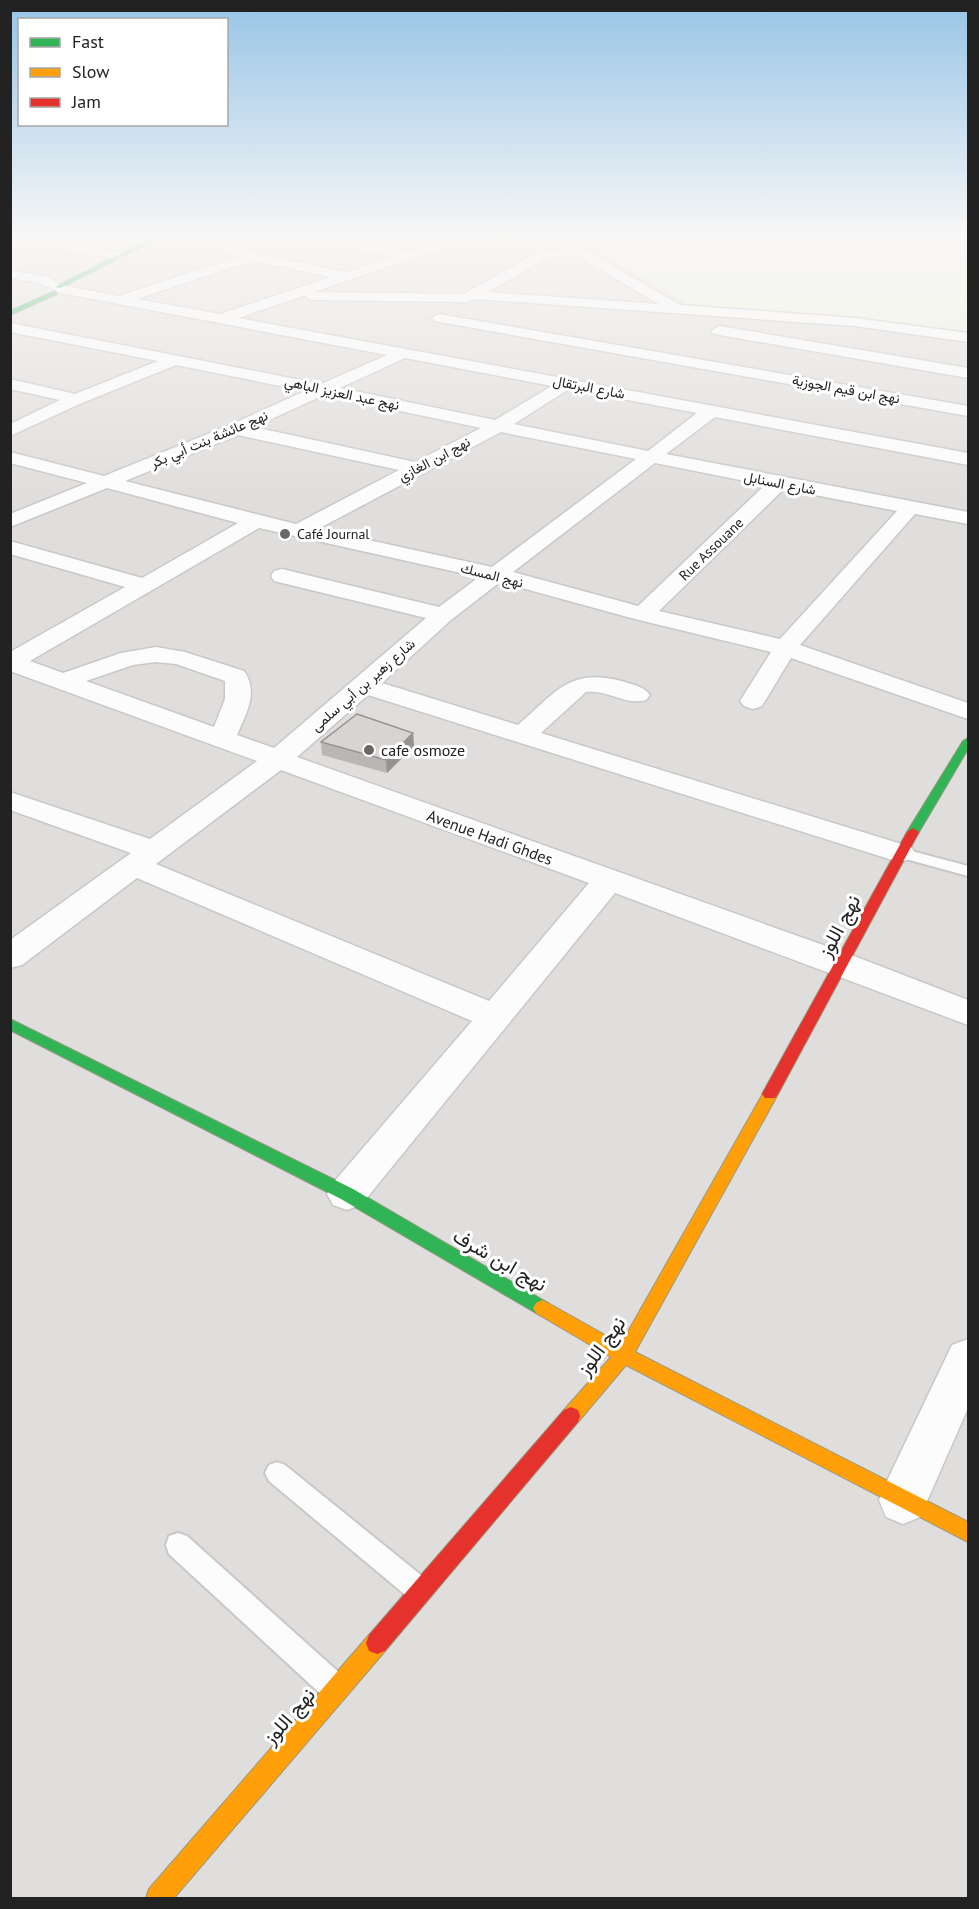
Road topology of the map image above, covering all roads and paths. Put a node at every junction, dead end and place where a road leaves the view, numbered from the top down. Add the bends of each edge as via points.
1 (252, 324) joint
2 (454, 324) edge
3 (688, 324) edge
4 (698, 324) edge
5 (873, 324) edge
6 (10, 327) edge
7 (696, 327) junction
8 (222, 337) dead end
9 (969, 337) edge
10 (656, 341) dead end
11 (402, 346) junction
12 (636, 352) junction
13 (180, 355) junction
14 (619, 364) dead end
15 (969, 373) edge
16 (603, 375) dead end
17 (568, 383) junction
18 (10, 384) edge
19 (586, 386) junction
20 (327, 389) junction
21 (76, 399) junction
22 (713, 410) junction
23 (969, 411) edge
24 (498, 426) junction
25 (236, 429) junction
26 (10, 431) edge
27 (10, 457) edge
28 (649, 458) junction
29 (969, 459) edge
30 (415, 468) junction
31 (105, 483) junction
32 (779, 483) junction
33 (910, 508) junction
34 (969, 518) edge
35 (10, 521) edge
36 (256, 521) junction
37 (298, 531) junction
38 (10, 547) edge
39 (494, 574) junction
40 (282, 576) dead end
41 (143, 585) junction
42 (443, 615) junction
43 (643, 615) junction
44 (785, 648) junction
45 (15, 667) edge
46 (63, 681) junction
47 (364, 686) junction
48 (637, 695) dead end
49 (753, 701) dead end
50 (969, 711) edge
51 (523, 735) junction
52 (222, 739) junction
53 (969, 741) edge
54 (277, 760) junction
55 (10, 800) edge
56 (900, 853) junction
57 (145, 858) junction
58 (969, 872) edge
59 (609, 880) junction
60 (10, 957) edge
61 (842, 964) junction
62 (969, 1013) edge
63 (496, 1017) junction
64 (10, 1024) edge
65 (347, 1194) junction
66 (624, 1354) junction
67 (969, 1359) edge
68 (277, 1473) dead end
69 (903, 1500) junction
70 (969, 1532) edge
71 (178, 1545) dead end
72 (421, 1592) junction
73 (337, 1689) junction
74 (158, 1899) edge

1 - 8 street
1 - 11 street, شارع البرتقال
2 - 12 street, نهج ابن قيم الجوزية
3 - 7 street
4 - 7 street
5 - 9 street
6 - 13 street, نهج عبد العزيز الباهي
7 - 15 street
10 - 12 street
11 - 17 street, شارع البرتقال
11 - 20 street, نهج عائشة بنت أبي بكر
12 - 14 street
12 - 23 street, نهج ابن قيم الجوزية
13 - 20 street, نهج عبد العزيز الباهي
13 - 21 street
16 - 19 street
17 - 19 street, شارع البرتقال
17 - 24 street, نهج ابن الغازي
18 - 21 street
19 - 22 street, شارع البرتقال
20 - 24 street, نهج عبد العزيز الباهي
20 - 25 street, نهج عائشة بنت أبي بكر
21 - 26 street
22 - 28 street, شارع زهير بن أبي سلمى
22 - 29 street, شارع البرتقال
24 - 28 street, نهج عبد العزيز الباهي
24 - 30 street, نهج ابن الغازي
25 - 30 street
25 - 31 street, نهج عائشة بنت أبي بكر
27 - 31 street, نهج المسك
28 - 32 street, شارع السنابل
28 - 39 street, شارع زهير بن أبي سلمى
30 - 37 street, نهج ابن الغازي
31 - 35 street, نهج عائشة بنت أبي بكر
31 - 36 street, نهج المسك
32 - 33 street, شارع السنابل
32 - 43 street, Rue Assouane
33 - 34 street, شارع السنابل
33 - 44 street
36 - 37 street, نهج المسك
36 - 41 street
37 - 39 street, نهج المسك
38 - 41 street
39 - 42 street, شارع زهير بن أبي سلمى
39 - 43 street, نهج المسك
40 - 42 street
41 - 45 street
42 - 47 street, شارع زهير بن أبي سلمى
43 - 44 street, نهج المسك
44 - 49 street
44 - 50 street, نهج المسك
45 - 46 street, Avenue Hadi Ghdes
46 - 52 street, Avenue Hadi Ghdes
46 - 52 street via 135,658 166,655 235,676 239,693
47 - 51 street
47 - 54 street, شارع زهير بن أبي سلمى
48 - 51 street via 599,682 587,683 577,687
51 - 56 street
52 - 54 street, Avenue Hadi Ghdes
53 - 56 street, نهج اللوز
54 - 57 street, شارع زهير بن أبي سلمى
54 - 59 street, Avenue Hadi Ghdes
55 - 57 street
56 - 58 lane
56 - 61 street, نهج اللوز
57 - 60 street, شارع زهير بن أبي سلمى
57 - 63 street
59 - 61 street, Avenue Hadi Ghdes
59 - 63 street
61 - 62 street, Avenue Hadi Ghdes
61 - 66 street, نهج اللوز
63 - 65 street
64 - 65 street, نهج ابن شرف
65 - 66 street, نهج ابن شرف
66 - 69 street, نهج ابن شرف
66 - 72 street, نهج اللوز
67 - 69 street
68 - 72 lane
69 - 70 street, نهج ابن شرف
71 - 73 lane
72 - 73 street, نهج اللوز
73 - 74 street, نهج اللوز

